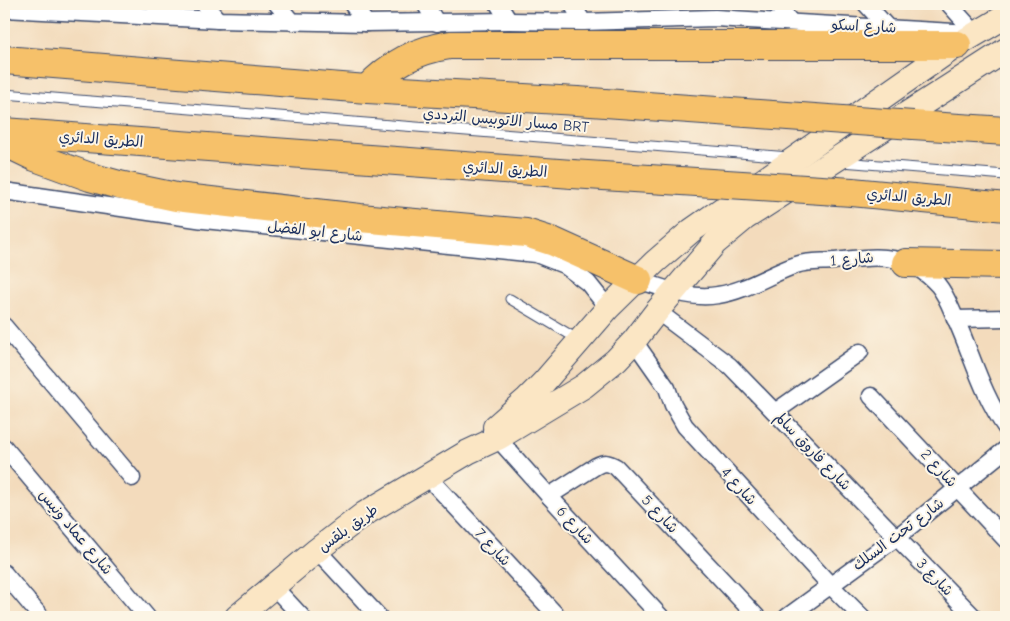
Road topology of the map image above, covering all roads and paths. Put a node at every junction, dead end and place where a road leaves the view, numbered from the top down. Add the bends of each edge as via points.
1 (204, 4) edge
2 (277, 4) edge
3 (352, 4) edge
4 (425, 4) edge
5 (498, 4) edge
6 (572, 4) edge
7 (702, 4) edge
8 (776, 4) edge
9 (866, 4) edge
10 (949, 4) edge
11 (22, 6) edge
12 (4, 9) edge
13 (123, 9) edge
14 (1006, 16) edge
15 (715, 18) junction
16 (218, 20) junction
17 (509, 21) junction
18 (292, 22) junction
19 (583, 22) junction
20 (791, 22) junction
21 (366, 23) junction
22 (437, 23) junction
23 (888, 27) junction
24 (966, 39) junction
25 (1006, 50) edge
26 (4, 60) edge
27 (367, 89) junction
28 (4, 94) edge
29 (1006, 131) edge
30 (4, 132) edge
31 (4, 142) edge
32 (809, 159) dead end
33 (819, 160) dead end
34 (1006, 175) edge
35 (4, 191) edge
36 (1006, 206) edge
37 (906, 263) junction
38 (1006, 265) edge
39 (638, 280) junction
40 (674, 292) junction
41 (510, 299) dead end
42 (608, 308) junction
43 (657, 311) junction
44 (1006, 318) edge
45 (955, 319) junction
46 (4, 326) edge
47 (581, 341) junction
48 (634, 342) junction
49 (860, 352) dead end
50 (871, 396) dead end
51 (775, 412) junction
52 (1006, 428) edge
53 (494, 434) junction
54 (5, 449) edge
55 (1006, 449) edge
56 (428, 477) junction
57 (132, 478) dead end
58 (958, 488) junction
59 (549, 496) junction
60 (896, 537) junction
61 (1006, 540) edge
62 (318, 550) junction
63 (4, 573) edge
64 (830, 585) junction
65 (274, 587) junction
66 (41, 617) edge
67 (147, 617) edge
68 (237, 617) edge
69 (302, 617) edge
70 (379, 617) edge
71 (558, 617) edge
72 (661, 617) edge
73 (757, 617) edge
74 (787, 617) edge
75 (862, 617) edge
76 (974, 617) edge

1 - 16 street
2 - 18 street
3 - 21 street
4 - 22 street
5 - 17 street
6 - 19 street
7 - 15 street
8 - 20 street
9 - 23 street
10 - 24 street
11 - 12 street, شارع اسكو
11 - 13 street, شارع اسكو
13 - 16 street, شارع اسكو
14 - 24 main road
15 - 19 street, شارع اسكو
15 - 20 street, شارع اسكو
16 - 18 street, شارع اسكو
17 - 19 street, شارع اسكو
17 - 22 street, شارع اسكو
18 - 21 street, شارع اسكو
20 - 23 street, شارع اسكو
21 - 22 street, شارع اسكو
23 - 24 street, شارع اسكو
24 - 27 highway via 450,45 408,56 386,70
24 - 39 main road via 690,231
25 - 40 main road via 745,218 715,243
26 - 27 highway
27 - 29 highway, bridge
28 - 32 lane, مسار الاتوبيس الترددي BRT
30 - 36 highway, الطريق الدائري, bridge via 852,192
31 - 39 highway via 90,177 176,197 526,233 554,242
33 - 34 lane
35 - 42 street, شارع ابو الفضل via 204,220 536,254 564,265 588,283
37 - 38 highway
37 - 40 street, شارع 1 via 880,256 798,264 744,288 719,295 695,296
37 - 45 street, شارع 1 via 939,287
39 - 40 street, شارع 1
39 - 42 main road
40 - 43 main road
41 - 47 lane
42 - 47 main road
43 - 48 main road
43 - 51 street, شارع فاروق سالم via 730,366
44 - 45 street
45 - 52 street, شارع 1 via 985,392
46 - 57 street
47 - 53 main road
48 - 53 main road via 584,386
48 - 64 street, شارع 4 via 667,388 685,426
49 - 51 street
50 - 58 street, شارع 2
51 - 60 street, شارع فاروق سالم
53 - 56 main road, طريق بلقس
53 - 59 street, شارع 6
54 - 67 street, شارع عماد ونيس
55 - 58 street, شارع تحت السلك
56 - 62 main road, طريق بلقس via 364,514
56 - 71 street, شارع 7
58 - 60 street, شارع تحت السلك
58 - 61 street, شارع 2
59 - 72 street, شارع 6
59 - 73 street, شارع 5 via 596,466 610,463 616,466
60 - 64 street, شارع تحت السلك
60 - 76 street, شارع 3
62 - 65 main road, طريق بلقس
62 - 70 street
63 - 66 street
64 - 74 street, شارع تحت السلك
64 - 75 street, شارع 4
65 - 68 main road, طريق بلقس
65 - 69 street

